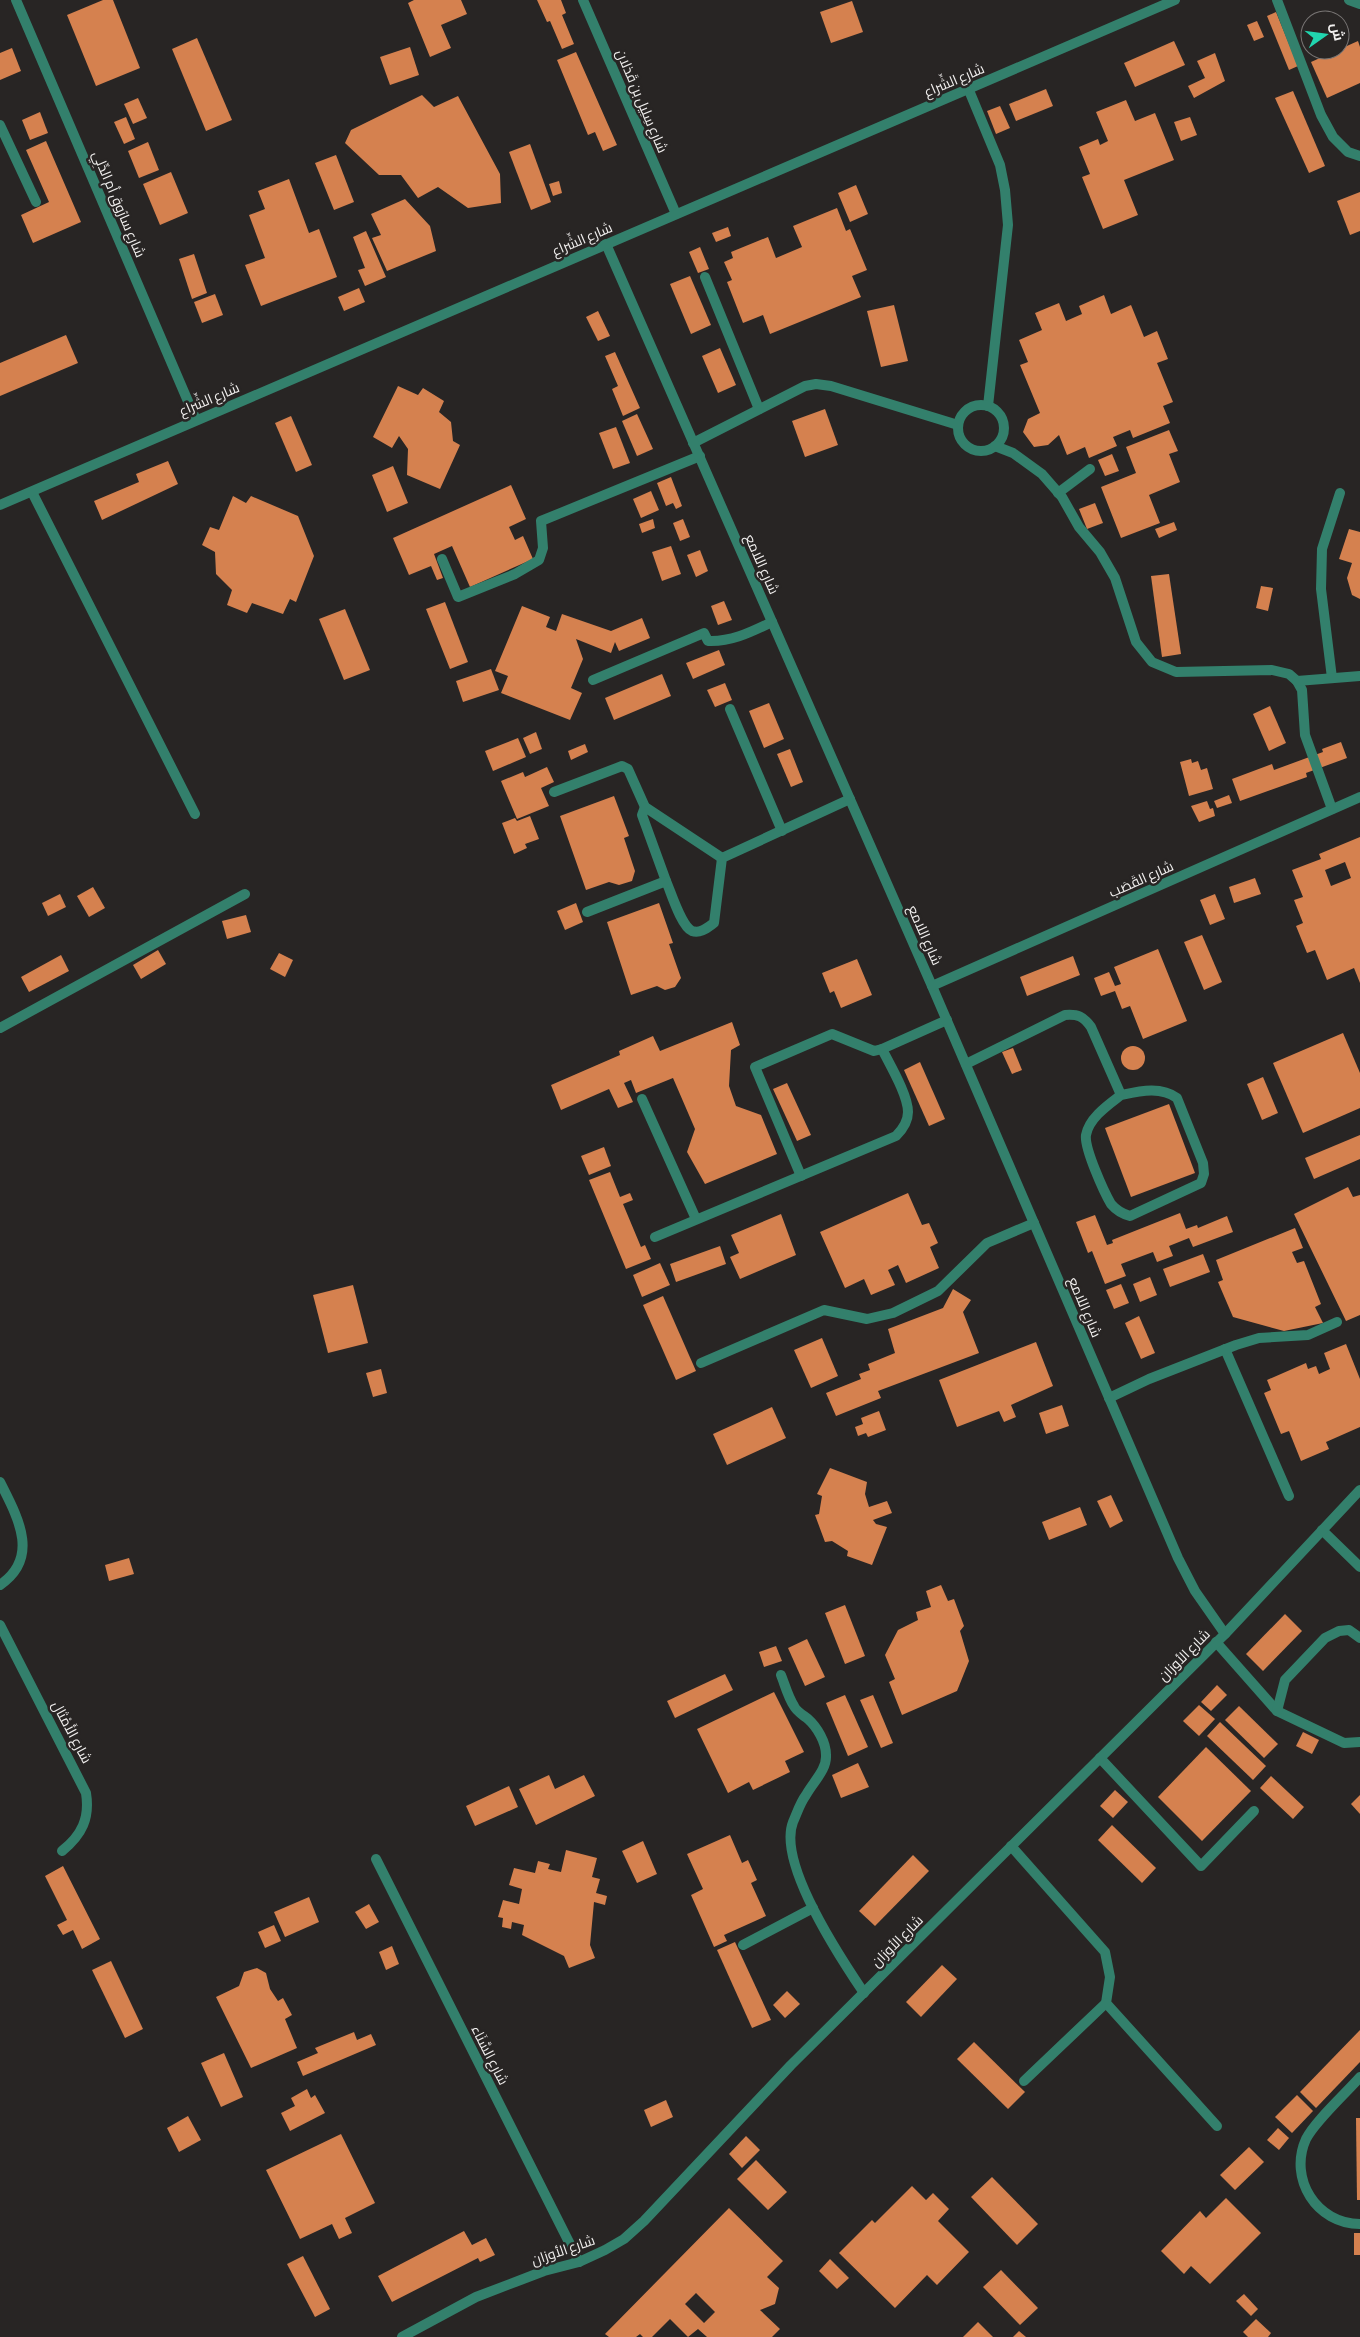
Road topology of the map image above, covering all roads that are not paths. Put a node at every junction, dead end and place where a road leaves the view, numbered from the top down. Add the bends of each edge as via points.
1 (16, 0) edge
2 (583, 0) edge
3 (1175, 0) edge
4 (1277, 0) edge
5 (1350, 0) edge
6 (1360, 4) edge
7 (968, 88) junction
8 (0, 125) edge
9 (1360, 156) edge
10 (36, 202) dead end
11 (676, 214) junction
12 (606, 244) junction
13 (705, 277) dead end
14 (988, 406) junction
15 (759, 409) junction
16 (196, 420) junction
17 (958, 425) junction
18 (693, 443) junction
19 (995, 446) junction
20 (700, 456) junction
21 (1090, 469) dead end
22 (32, 492) junction
23 (1340, 492) dead end
24 (1058, 493) junction
25 (0, 505) edge
26 (442, 559) dead end
27 (772, 622) junction
28 (1360, 676) edge
29 (1332, 678) junction
30 (593, 680) dead end
31 (1297, 681) junction
32 (730, 709) dead end
33 (554, 792) dead end
34 (1360, 797) edge
35 (850, 799) junction
36 (645, 807) junction
37 (1332, 809) junction
38 (195, 814) dead end
39 (782, 831) junction
40 (722, 858) junction
41 (666, 881) junction
42 (245, 894) dead end
43 (587, 912) dead end
44 (932, 986) junction
45 (947, 1020) junction
46 (0, 1028) edge
47 (882, 1050) junction
48 (966, 1064) junction
49 (1121, 1096) junction
50 (642, 1099) dead end
51 (801, 1176) junction
52 (696, 1219) junction
53 (1034, 1223) junction
54 (655, 1237) dead end
55 (1337, 1322) dead end
56 (1225, 1350) junction
57 (701, 1363) dead end
58 (1109, 1398) junction
59 (0, 1482) edge
60 (1360, 1490) edge
61 (1289, 1496) dead end
62 (1322, 1530) junction
63 (1360, 1567) edge
64 (0, 1585) edge
65 (0, 1625) edge
66 (1225, 1634) junction
67 (1360, 1638) edge
68 (1216, 1642) junction
69 (781, 1675) dead end
70 (1277, 1711) junction
71 (1360, 1742) edge
72 (1100, 1758) junction
73 (1254, 1811) dead end
74 (1011, 1846) junction
75 (62, 1851) dead end
76 (376, 1859) dead end
77 (813, 1908) junction
78 (743, 1945) dead end
79 (864, 1993) junction
80 (1106, 2003) junction
81 (1360, 2077) edge
82 (1024, 2081) dead end
83 (1217, 2126) dead end
84 (1360, 2224) edge
85 (579, 2262) junction
86 (402, 2337) edge

1 - 16 street, شارع سارُوق أم الدِّلِي
2 - 11 street, شارع سِلِيل بن قَذلان
3 - 7 street, شارع الشِّراع
4 - 9 street via 1321,115 1333,137 1348,152
5 - 6 street
7 - 11 street, شارع الشِّراع
7 - 14 street via 1000,165 1008,225
8 - 10 street
11 - 12 street, شارع الشِّراع
12 - 16 street, شارع الشِّراع
12 - 18 street, شارع اللامع
13 - 15 street
14 - 17 street via 970,407
14 - 19 street via 997,412 1004,425
15 - 17 street via 805,386 824,385
15 - 18 street
16 - 22 street, شارع الشِّراع
17 - 19 street via 961,440 973,450
18 - 20 street, شارع اللامع
19 - 24 street via 1012,453 1042,474
20 - 26 street via 541,521 543,548 539,560 515,574 458,597
20 - 27 street, شارع اللامع
21 - 24 street
22 - 25 street, شارع الشِّراع
22 - 38 street
23 - 29 street via 1322,549 1321,589
24 - 31 street via 1115,578 1136,642 1152,662 1176,672 1272,670 1289,674
27 - 30 street via 721,642 708,641 704,633
27 - 35 street, شارع اللامع
28 - 29 street
29 - 31 street
31 - 37 street via 1302,690 1305,734
32 - 39 street
33 - 36 street via 622,766 628,769
34 - 37 street, شارع القَصَب
35 - 39 street
35 - 44 street, شارع اللامع
36 - 40 street
36 - 41 street via 642,815
37 - 44 street, شارع القَصَب
39 - 40 street
40 - 41 street via 714,923 702,931 692,931 685,926
41 - 43 street
42 - 46 street
44 - 45 street, شارع اللامع
45 - 47 street
45 - 48 street, شارع اللامع
47 - 51 street via 906,1101 908,1112 901,1131 896,1136
47 - 51 street via 874,1051 832,1034 755,1067
48 - 49 street via 1064,1015 1076,1014 1091,1027
48 - 53 street, شارع اللامع
49 - 49 street via 1137,1091 1168,1091 1177,1098 1203,1163 1204,1174 1202,1182 1130,1216 1112,1204 1086,1137 1089,1127 1105,1107
50 - 52 street
51 - 52 street
52 - 54 street
53 - 57 street via 987,1243 938,1291 893,1313 868,1319 824,1310
53 - 58 street, شارع اللامع
55 - 56 street via 1308,1335 1259,1338
56 - 58 street
56 - 61 street
58 - 66 street, شارع اللامع via 1178,1558 1195,1591
59 - 64 street via 18,1520 23,1543 18,1565
60 - 62 street, شارع الأوزان
62 - 63 street
62 - 66 street, شارع الأوزان
65 - 75 street, شارع الأَمْثال via 86,1793 85,1824 76,1839
66 - 68 street, شارع الأوزان
67 - 70 street via 1349,1630 1325,1638 1285,1680
68 - 70 street
68 - 72 street, شارع الأوزان
69 - 77 street via 794,1708 812,1723 822,1737 826,1754 825,1766 805,1795 791,1828 795,1861
70 - 71 street via 1344,1743
72 - 73 street via 1201,1866
72 - 74 street, شارع الأوزان
74 - 79 street, شارع الأوزان
74 - 80 street via 1105,1952 1110,1977
76 - 85 street, شارع السَّنَاء
77 - 78 street
77 - 79 street via 840,1959
79 - 85 street, شارع الأوزان via 644,2221 624,2239
80 - 82 street
80 - 83 street
81 - 84 street via 1307,2138 1301,2159 1302,2181 1311,2201 1328,2216 1348,2224
85 - 86 street, شارع الأوزان via 476,2297

